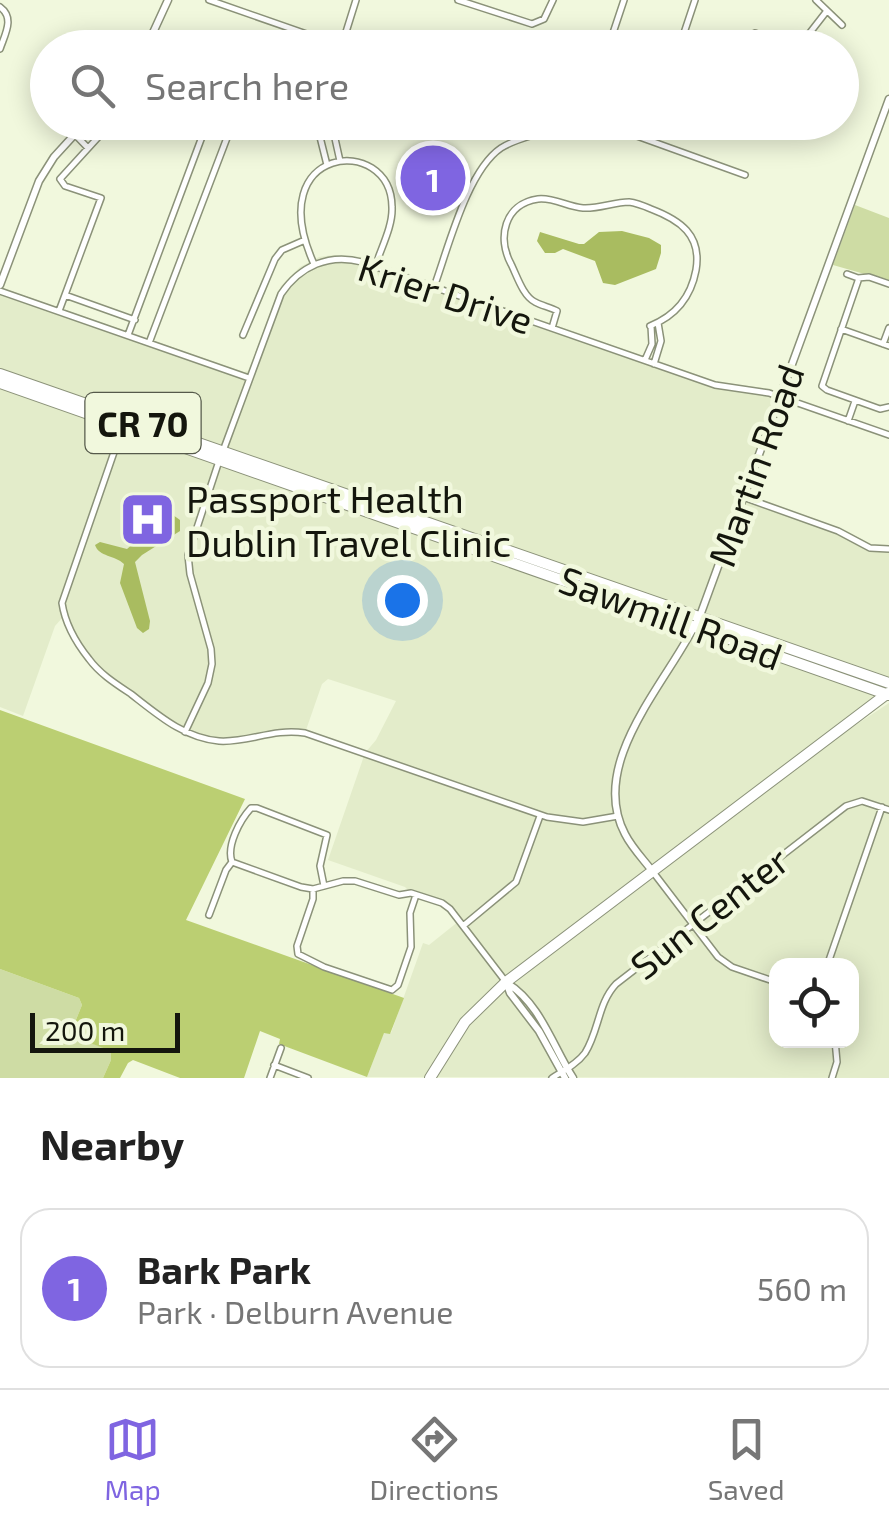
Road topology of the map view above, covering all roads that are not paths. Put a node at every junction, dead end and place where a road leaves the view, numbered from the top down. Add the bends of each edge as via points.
1 (168, 0) edge
2 (209, 0) edge
3 (356, 0) edge
4 (458, 0) edge
5 (553, 0) edge
6 (624, 0) edge
7 (694, 0) edge
8 (816, 0) edge
9 (0, 6) edge
10 (826, 12) junction
11 (842, 25) dead end
12 (154, 30) edge
13 (293, 30) edge
14 (346, 30) edge
15 (614, 30) edge
16 (685, 30) edge
17 (812, 30) edge
18 (0, 49) edge
19 (889, 99) edge
20 (70, 140) edge
21 (81, 140) edge
22 (95, 140) edge
23 (201, 140) edge
24 (225, 140) edge
25 (321, 140) edge
26 (335, 140) edge
27 (518, 140) edge
28 (648, 140) edge
29 (88, 148) junction
30 (340, 161) junction
31 (327, 165) junction
32 (745, 175) dead end
33 (305, 240) junction
34 (314, 264) junction
35 (374, 267) junction
36 (846, 274) dead end
37 (860, 278) junction
38 (889, 284) edge
39 (0, 288) edge
40 (434, 288) junction
41 (65, 296) junction
42 (59, 312) junction
43 (135, 320) junction
44 (653, 325) junction
45 (552, 328) junction
46 (889, 328) edge
47 (841, 329) junction
48 (243, 335) dead end
49 (131, 337) junction
50 (149, 343) junction
51 (886, 345) edge
52 (645, 360) junction
53 (654, 364) junction
54 (0, 374) edge
55 (249, 378) junction
56 (0, 383) edge
57 (780, 397) junction
58 (856, 400) junction
59 (889, 407) edge
60 (848, 421) junction
61 (123, 426) junction
62 (889, 435) edge
63 (221, 456) junction
64 (743, 497) junction
65 (889, 549) edge
66 (697, 622) junction
67 (888, 690) edge
68 (186, 732) junction
69 (886, 808) edge
70 (540, 816) junction
71 (619, 816) junction
72 (232, 862) junction
73 (653, 872) junction
74 (324, 886) junction
75 (313, 889) junction
76 (416, 895) junction
77 (209, 916) dead end
78 (692, 925) junction
79 (463, 926) junction
80 (829, 958) edge
81 (769, 979) edge
82 (506, 982) junction
83 (281, 1048) dead end
84 (836, 1048) edge
85 (274, 1066) junction
86 (564, 1073) edge
87 (270, 1078) edge
88 (308, 1078) edge
89 (430, 1078) edge
90 (552, 1078) edge
91 (574, 1078) edge
92 (832, 1078) edge

1 - 12 street
2 - 13 street
3 - 14 street
4 - 5 street via 525,24 539,23
6 - 15 street
7 - 16 street
8 - 10 street
9 - 18 street via 8,26
10 - 11 street
10 - 17 street
19 - 57 street, Martin Road
20 - 39 street via 40,181
21 - 29 street
22 - 29 street
23 - 43 street
24 - 50 street
25 - 31 street
26 - 30 street
27 - 40 street via 484,165 472,184
28 - 32 street
29 - 41 street via 60,179 101,198
30 - 31 street
30 - 35 street via 372,168 388,188 392,210
31 - 33 street via 302,194
33 - 34 street
33 - 48 street via 275,258
34 - 35 street, Krier Drive via 341,259
34 - 55 street, Krier Drive via 281,294
35 - 40 street, Krier Drive
36 - 37 street
37 - 38 street
37 - 47 street
39 - 42 street
40 - 45 street, Krier Drive
41 - 42 street
41 - 43 street
42 - 49 street
43 - 49 street
44 - 45 street via 687,298 695,276 697,254 678,220 623,202 580,208 541,199 510,216 503,248 529,298 557,310
44 - 52 street
44 - 53 street via 660,341
45 - 52 street, Krier Drive
46 - 51 street
47 - 51 street
47 - 58 street via 822,386
49 - 50 street
50 - 55 street
52 - 53 street, Krier Drive
53 - 57 street, Krier Drive
54 - 63 main road, Sawmill Road / CR 70
55 - 63 street, Krier Drive
56 - 61 main road, Sawmill Road / CR 70
57 - 60 street, Krier Drive
57 - 64 street, Martin Road
58 - 59 street
58 - 60 street
60 - 62 street, Krier Drive
61 - 63 main road, Sawmill Road / CR 70
61 - 68 street via 63,610 95,666
63 - 66 main road, Sawmill Road / CR 70
63 - 68 street, Krier Drive via 188,555 212,664
64 - 65 street
64 - 66 street, Martin Road
66 - 67 main road, Sawmill Road / CR 70
66 - 71 street, Martin Road via 624,749
67 - 73 main road
68 - 70 street via 223,741 280,732 314,735
69 - 78 street, Sun Center via 852,802
69 - 80 street
70 - 71 street via 576,822
70 - 79 street via 516,882
71 - 73 street
72 - 74 street via 230,848 254,808 325,832
72 - 75 street
72 - 77 street
73 - 78 street
73 - 82 main road
74 - 75 street
74 - 76 street via 351,881
75 - 76 street via 298,954 392,990 411,947
76 - 79 street via 445,904
78 - 81 street via 725,963
78 - 86 street, Sun Center via 612,987 586,1052
79 - 82 street
82 - 86 street via 549,1034
82 - 89 main road via 465,1022
83 - 85 street
84 - 92 street
85 - 87 street
85 - 88 street
86 - 90 street
86 - 91 street

